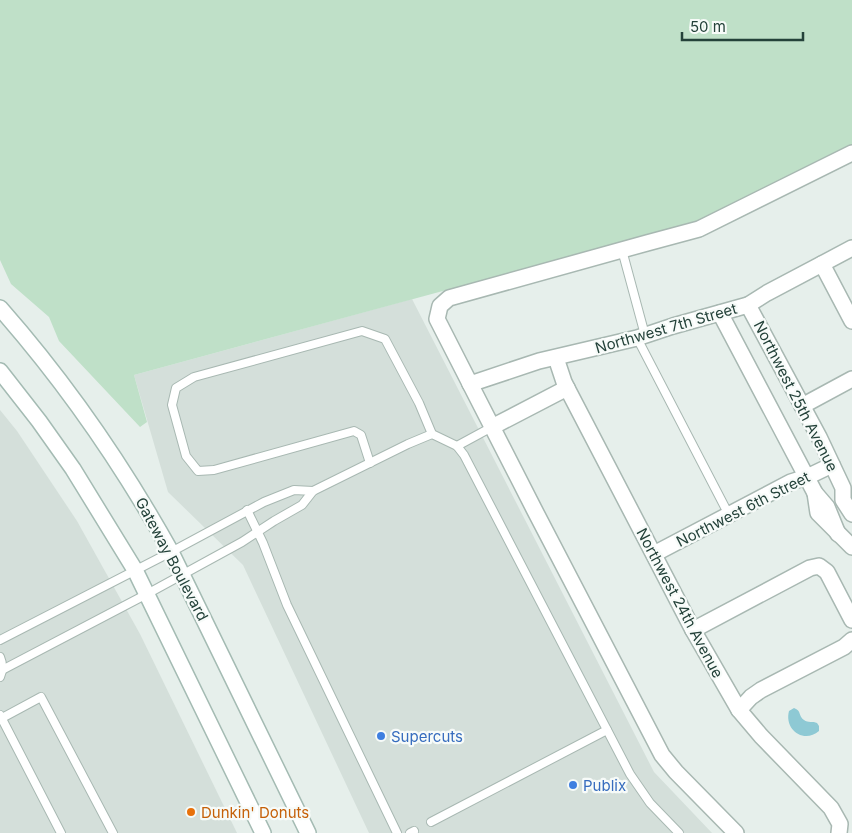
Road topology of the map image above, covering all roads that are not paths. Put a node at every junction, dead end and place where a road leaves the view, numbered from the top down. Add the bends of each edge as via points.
1 (852, 153) edge
2 (852, 248) edge
3 (622, 250) junction
4 (822, 264) junction
5 (748, 305) junction
6 (0, 308) edge
7 (720, 313) junction
8 (852, 321) edge
9 (641, 337) junction
10 (556, 358) junction
11 (0, 371) edge
12 (852, 379) edge
13 (470, 384) junction
14 (566, 388) junction
15 (802, 406) junction
16 (492, 428) junction
17 (432, 434) junction
18 (457, 446) junction
19 (370, 463) junction
20 (832, 465) junction
21 (807, 477) junction
22 (313, 491) junction
23 (815, 493) junction
24 (849, 501) edge
25 (247, 510) junction
26 (729, 514) junction
27 (832, 519) junction
28 (258, 531) junction
29 (838, 534) junction
30 (852, 547) edge
31 (171, 552) junction
32 (654, 554) junction
33 (135, 570) junction
34 (182, 575) junction
35 (146, 594) junction
36 (852, 620) edge
37 (693, 630) junction
38 (0, 640) edge
39 (852, 640) edge
40 (0, 657) edge
41 (1, 674) edge
42 (739, 710) junction
43 (1, 716) edge
44 (607, 730) junction
45 (431, 822) dead end
46 (839, 828) edge
47 (61, 833) edge
48 (113, 833) edge
49 (263, 833) edge
50 (308, 833) edge
51 (397, 833) edge
52 (679, 833) edge
53 (736, 833) edge

1 - 3 street via 699,230
2 - 4 street, Northwest 7th Street
3 - 9 lane
3 - 13 street via 449,298 440,306 437,319
4 - 5 street, Northwest 7th Street
4 - 8 street
5 - 7 street, Northwest 7th Street
5 - 15 street, Northwest 25th Avenue
6 - 31 street, Gateway Boulevard via 91,423
7 - 9 street, Northwest 7th Street
7 - 21 street, Northwest 25th Avenue
9 - 10 street, Northwest 7th Street
9 - 26 lane
10 - 13 street, Northwest 7th Street
10 - 14 street, Northwest 24th Avenue
11 - 33 street via 73,468
12 - 15 street
13 - 16 street
14 - 16 street
14 - 32 street, Northwest 24th Avenue
15 - 20 street, Northwest 25th Avenue
16 - 18 lane
16 - 53 street via 662,755
17 - 18 lane
17 - 19 lane
17 - 19 lane via 385,339 362,331 194,377 176,388 172,405 186,456 198,471 214,470 354,431 361,435
18 - 44 lane
19 - 22 lane
20 - 21 street, Northwest 6th Street
20 - 24 street, Northwest 25th Avenue
21 - 23 street, Northwest 25th Avenue
21 - 26 street, Northwest 6th Street
22 - 25 lane via 294,490
22 - 28 lane via 302,505
23 - 27 street, Northwest 25th Avenue via 827,506
23 - 29 street, Northwest 25th Avenue via 818,513
24 - 27 street, Northwest 25th Avenue
25 - 28 lane
25 - 31 lane
26 - 32 street, Northwest 6th Street
27 - 29 street, Northwest 25th Avenue
28 - 34 lane
28 - 51 lane via 287,605
29 - 30 street, Northwest 25th Avenue
31 - 33 lane
31 - 34 street, Gateway Boulevard
32 - 37 street, Northwest 24th Avenue
33 - 35 street
33 - 38 lane
34 - 35 lane
34 - 50 street, Gateway Boulevard
35 - 41 lane
35 - 49 street
36 - 37 street via 826,572 819,566
37 - 42 street, Northwest 24th Avenue
39 - 42 street via 761,690
40 - 41 lane
42 - 46 street, Northwest 24th Avenue via 831,808
43 - 47 lane
43 - 48 lane via 41,697
44 - 45 lane
44 - 52 lane via 644,795

